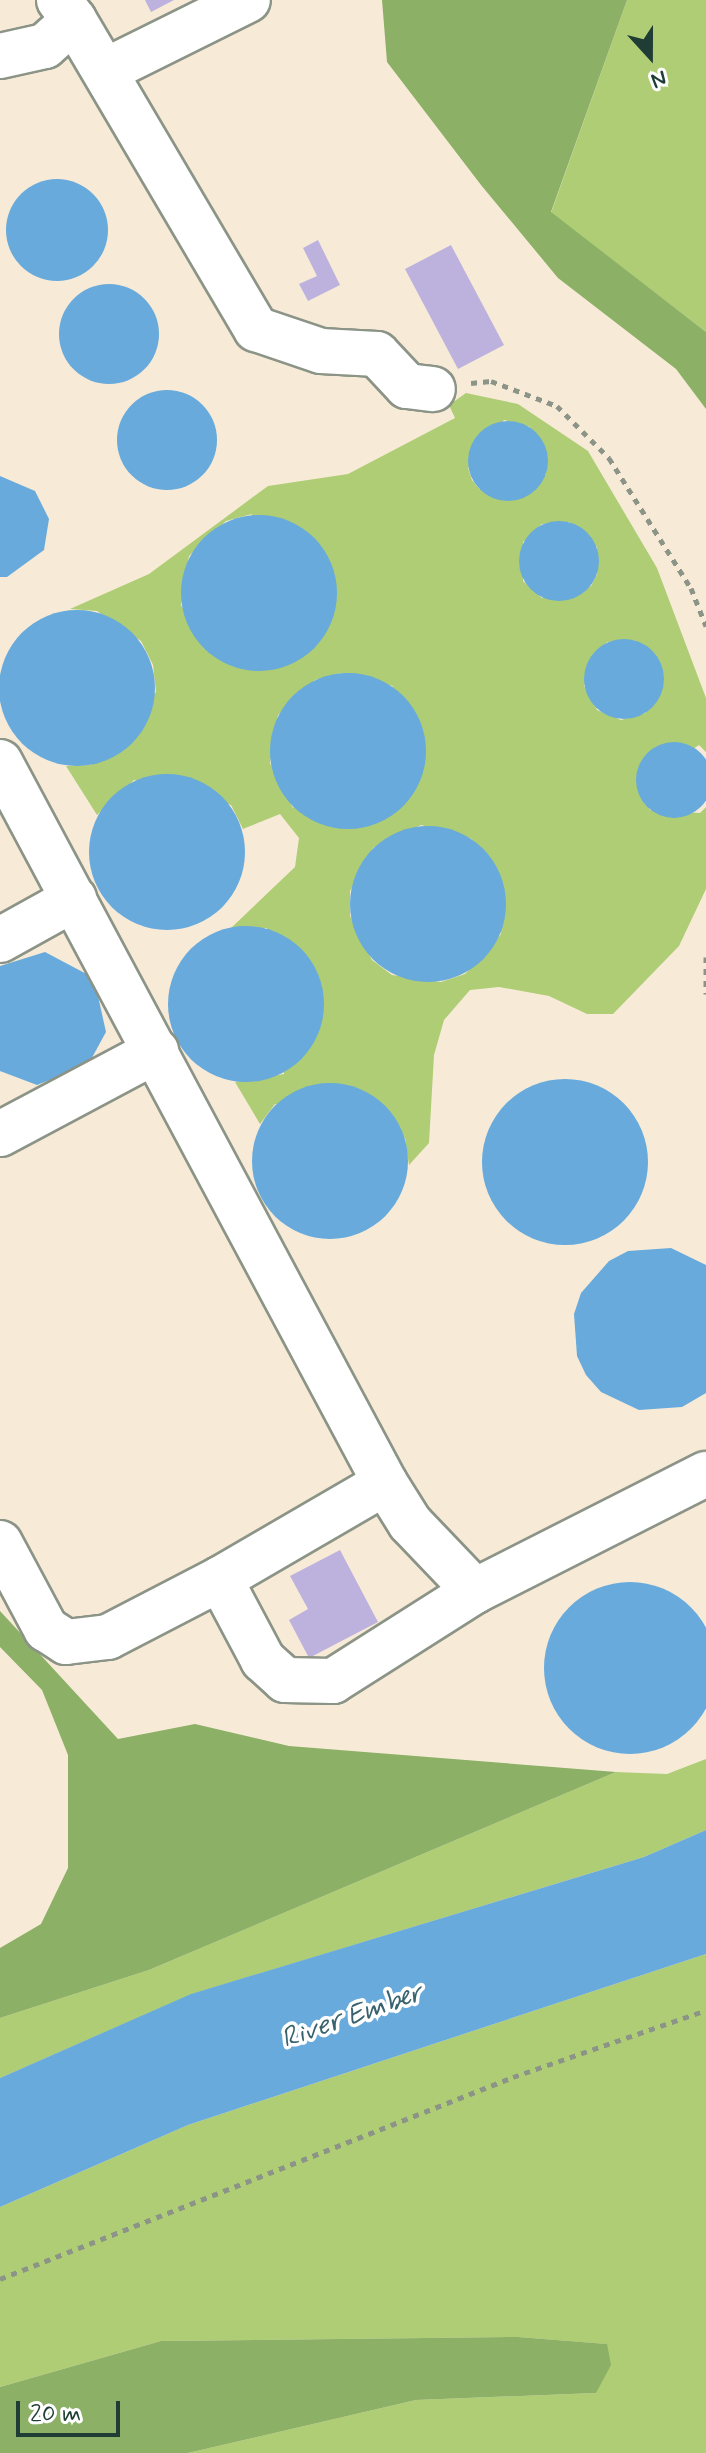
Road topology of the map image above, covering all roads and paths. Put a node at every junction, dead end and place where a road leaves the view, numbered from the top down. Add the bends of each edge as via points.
1 (248, 0) edge
2 (66, 10) edge
3 (0, 56) edge
4 (109, 69) junction
5 (433, 389) joint
6 (706, 626) edge
7 (0, 762) edge
8 (11, 806) edge
9 (74, 899) junction
10 (0, 940) edge
11 (706, 957) edge
12 (706, 994) edge
13 (156, 1051) junction
14 (0, 1134) edge
15 (706, 1474) edge
16 (385, 1483) junction
17 (0, 1543) edge
18 (220, 1579) junction
19 (475, 1591) junction
20 (706, 2010) edge
21 (0, 2279) edge

1 - 4 lane
2 - 3 lane via 45,46
2 - 4 lane
4 - 5 lane via 256,329 273,340 321,351 377,354 407,386
5 - 6 path via 491,381 557,406 609,458 691,588
7 - 8 lane
8 - 9 lane
9 - 10 lane
9 - 13 lane
11 - 12 path
13 - 14 lane
13 - 16 lane
15 - 19 lane
16 - 18 lane
16 - 19 lane via 410,1523
17 - 18 lane via 46,1629 66,1642 108,1637
18 - 19 lane via 263,1660 285,1680 303,1682 333,1681
20 - 21 path via 513,2077

